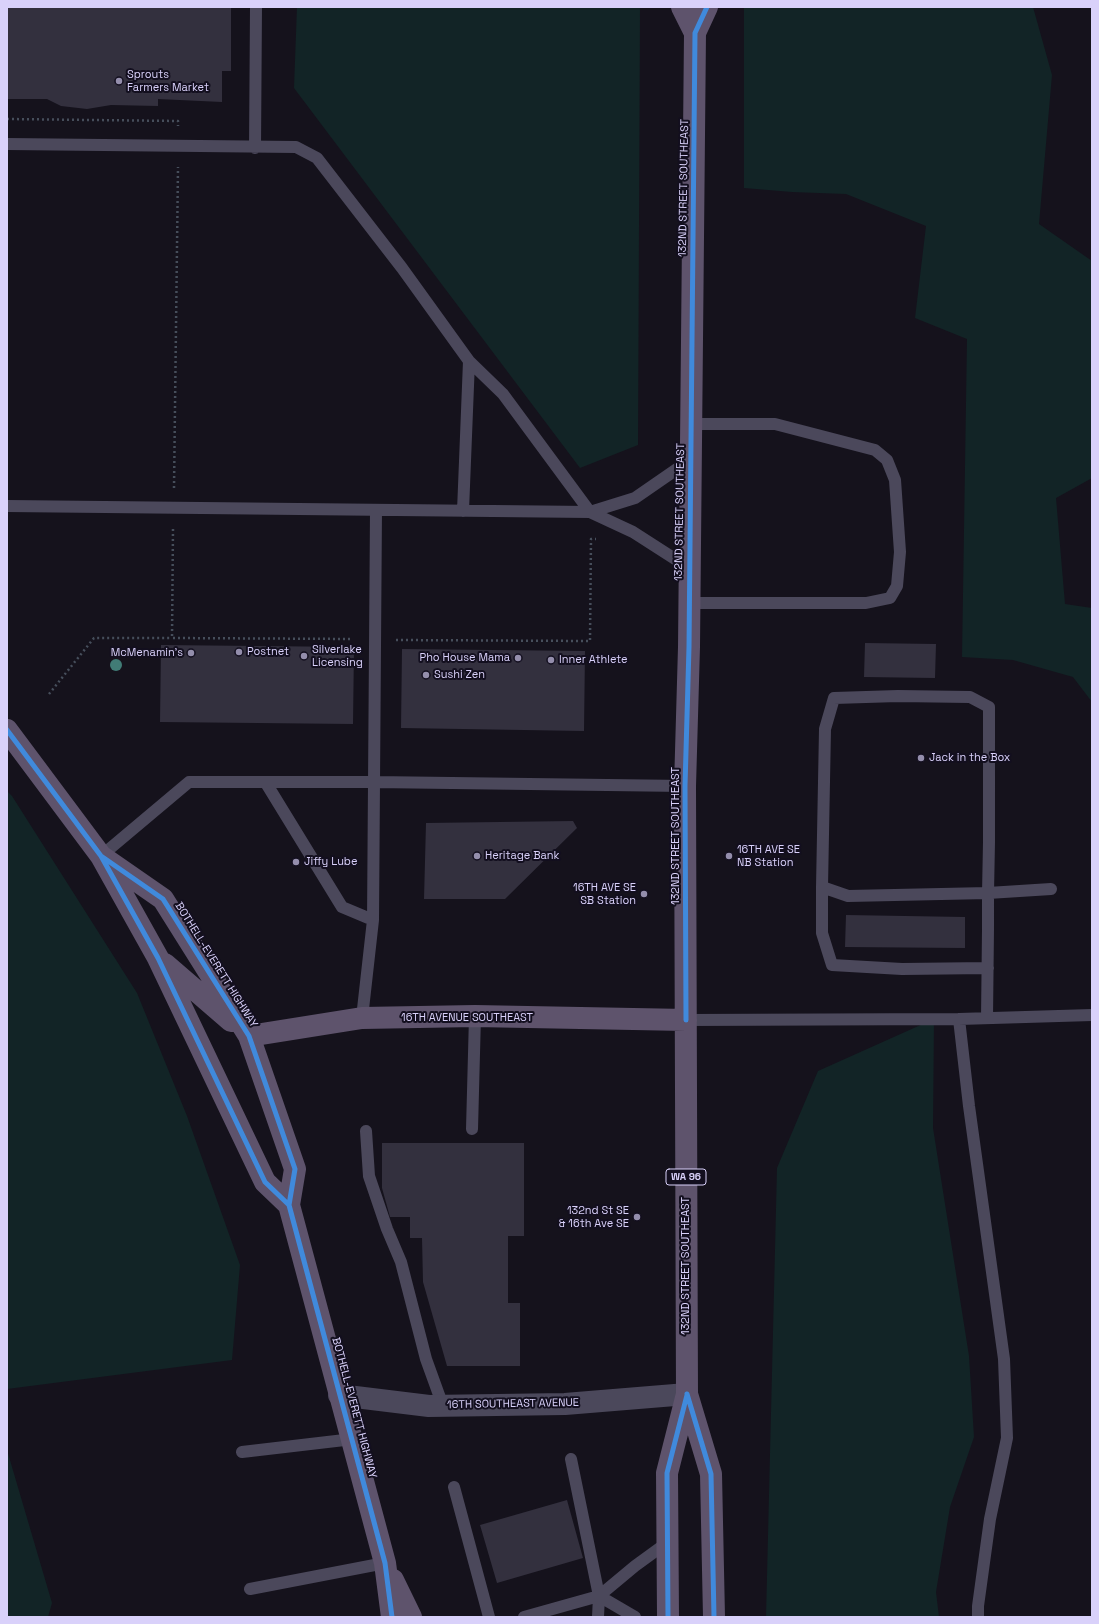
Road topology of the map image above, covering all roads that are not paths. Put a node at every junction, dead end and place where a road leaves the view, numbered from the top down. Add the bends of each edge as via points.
1 (256, 7) edge
2 (682, 7) edge
3 (707, 7) edge
4 (695, 33) junction
5 (7, 144) edge
6 (255, 148) junction
7 (469, 361) junction
8 (691, 424) junction
9 (690, 460) junction
10 (7, 506) edge
11 (376, 510) junction
12 (463, 511) junction
13 (590, 512) junction
14 (689, 568) junction
15 (689, 603) junction
16 (7, 730) edge
17 (374, 782) junction
18 (266, 783) junction
19 (685, 786) junction
20 (102, 856) junction
21 (822, 887) junction
22 (1051, 888) dead end
23 (988, 893) junction
24 (373, 920) junction
25 (158, 958) junction
26 (988, 968) junction
27 (1092, 1015) edge
28 (475, 1016) junction
29 (362, 1018) junction
30 (987, 1018) junction
31 (959, 1019) junction
32 (686, 1020) junction
33 (249, 1036) junction
34 (472, 1129) dead end
35 (366, 1130) dead end
36 (289, 1205) junction
37 (687, 1394) junction
38 (339, 1395) junction
39 (443, 1406) junction
40 (353, 1439) junction
41 (242, 1452) dead end
42 (571, 1459) dead end
43 (454, 1487) dead end
44 (668, 1542) junction
45 (385, 1563) junction
46 (250, 1589) dead end
47 (599, 1596) junction
48 (392, 1617) edge
49 (411, 1617) edge
50 (489, 1617) edge
51 (524, 1617) edge
52 (598, 1617) edge
53 (635, 1617) edge
54 (668, 1617) edge
55 (714, 1617) edge
56 (978, 1617) edge

1 - 6 lane
2 - 4 main road, 132ND STREET SOUTHEAST / WA 96
3 - 4 main road, 132ND STREET SOUTHEAST / WA 96
4 - 8 main road, 132ND STREET SOUTHEAST / WA 96
5 - 6 lane
6 - 7 lane via 296,147 317,158 402,268
7 - 12 lane
7 - 13 lane via 503,394
8 - 9 main road, 132ND STREET SOUTHEAST / WA 96
8 - 15 lane via 775,424 875,450 887,460 895,480 900,552 897,586 890,598 866,603
9 - 13 lane via 635,498
9 - 14 main road, 132ND STREET SOUTHEAST / WA 96
10 - 11 lane
11 - 12 lane
11 - 17 lane
12 - 13 lane
13 - 14 lane via 633,532
14 - 15 main road, 132ND STREET SOUTHEAST / WA 96
15 - 19 main road, 132ND STREET SOUTHEAST / WA 96
16 - 20 main road, BOTHELL-EVERETT HIGHWAY
17 - 18 lane
17 - 19 lane
17 - 24 lane
18 - 20 lane via 189,782
18 - 24 lane via 342,907
19 - 32 main road, 132ND STREET SOUTHEAST / WA 96
20 - 25 main road, BOTHELL-EVERETT HIGHWAY
20 - 33 main road, BOTHELL-EVERETT HIGHWAY via 163,899
21 - 23 lane via 848,896
21 - 23 lane via 825,729 834,698 970,697 989,707
21 - 26 lane via 822,932 832,965 902,969
22 - 23 lane
23 - 26 lane
24 - 29 lane
25 - 33 main road
25 - 36 main road, BOTHELL-EVERETT HIGHWAY via 265,1182
26 - 30 lane
27 - 30 lane
28 - 29 main road, 16TH AVENUE SOUTHEAST
28 - 32 main road, 16TH AVENUE SOUTHEAST
28 - 34 lane
29 - 33 main road, 16TH AVENUE SOUTHEAST
30 - 31 lane
31 - 32 lane
31 - 56 lane via 968,1106 1002,1347 1007,1438 990,1519
32 - 37 main road, 132ND STREET SOUTHEAST / WA 96
33 - 36 main road, BOTHELL-EVERETT HIGHWAY via 295,1169
35 - 39 lane via 369,1176 387,1229 402,1262 426,1359
36 - 38 main road, BOTHELL-EVERETT HIGHWAY
37 - 39 street, 16TH SOUTHEAST AVENUE via 565,1404
37 - 44 main road, 132ND STREET SOUTHEAST / WA 96 via 667,1474
37 - 55 main road, 132ND STREET SOUTHEAST / WA 96 via 711,1474
38 - 39 street, 16TH SOUTHEAST AVENUE
38 - 40 main road, BOTHELL-EVERETT HIGHWAY
40 - 41 lane
40 - 45 main road, BOTHELL-EVERETT HIGHWAY
42 - 47 lane
43 - 50 lane
44 - 47 lane
44 - 54 main road, 132ND STREET SOUTHEAST / WA 96
45 - 46 lane
45 - 48 main road, BOTHELL-EVERETT HIGHWAY
45 - 49 main road, BOTHELL-EVERETT HIGHWAY
47 - 51 lane
47 - 52 lane
47 - 53 lane

